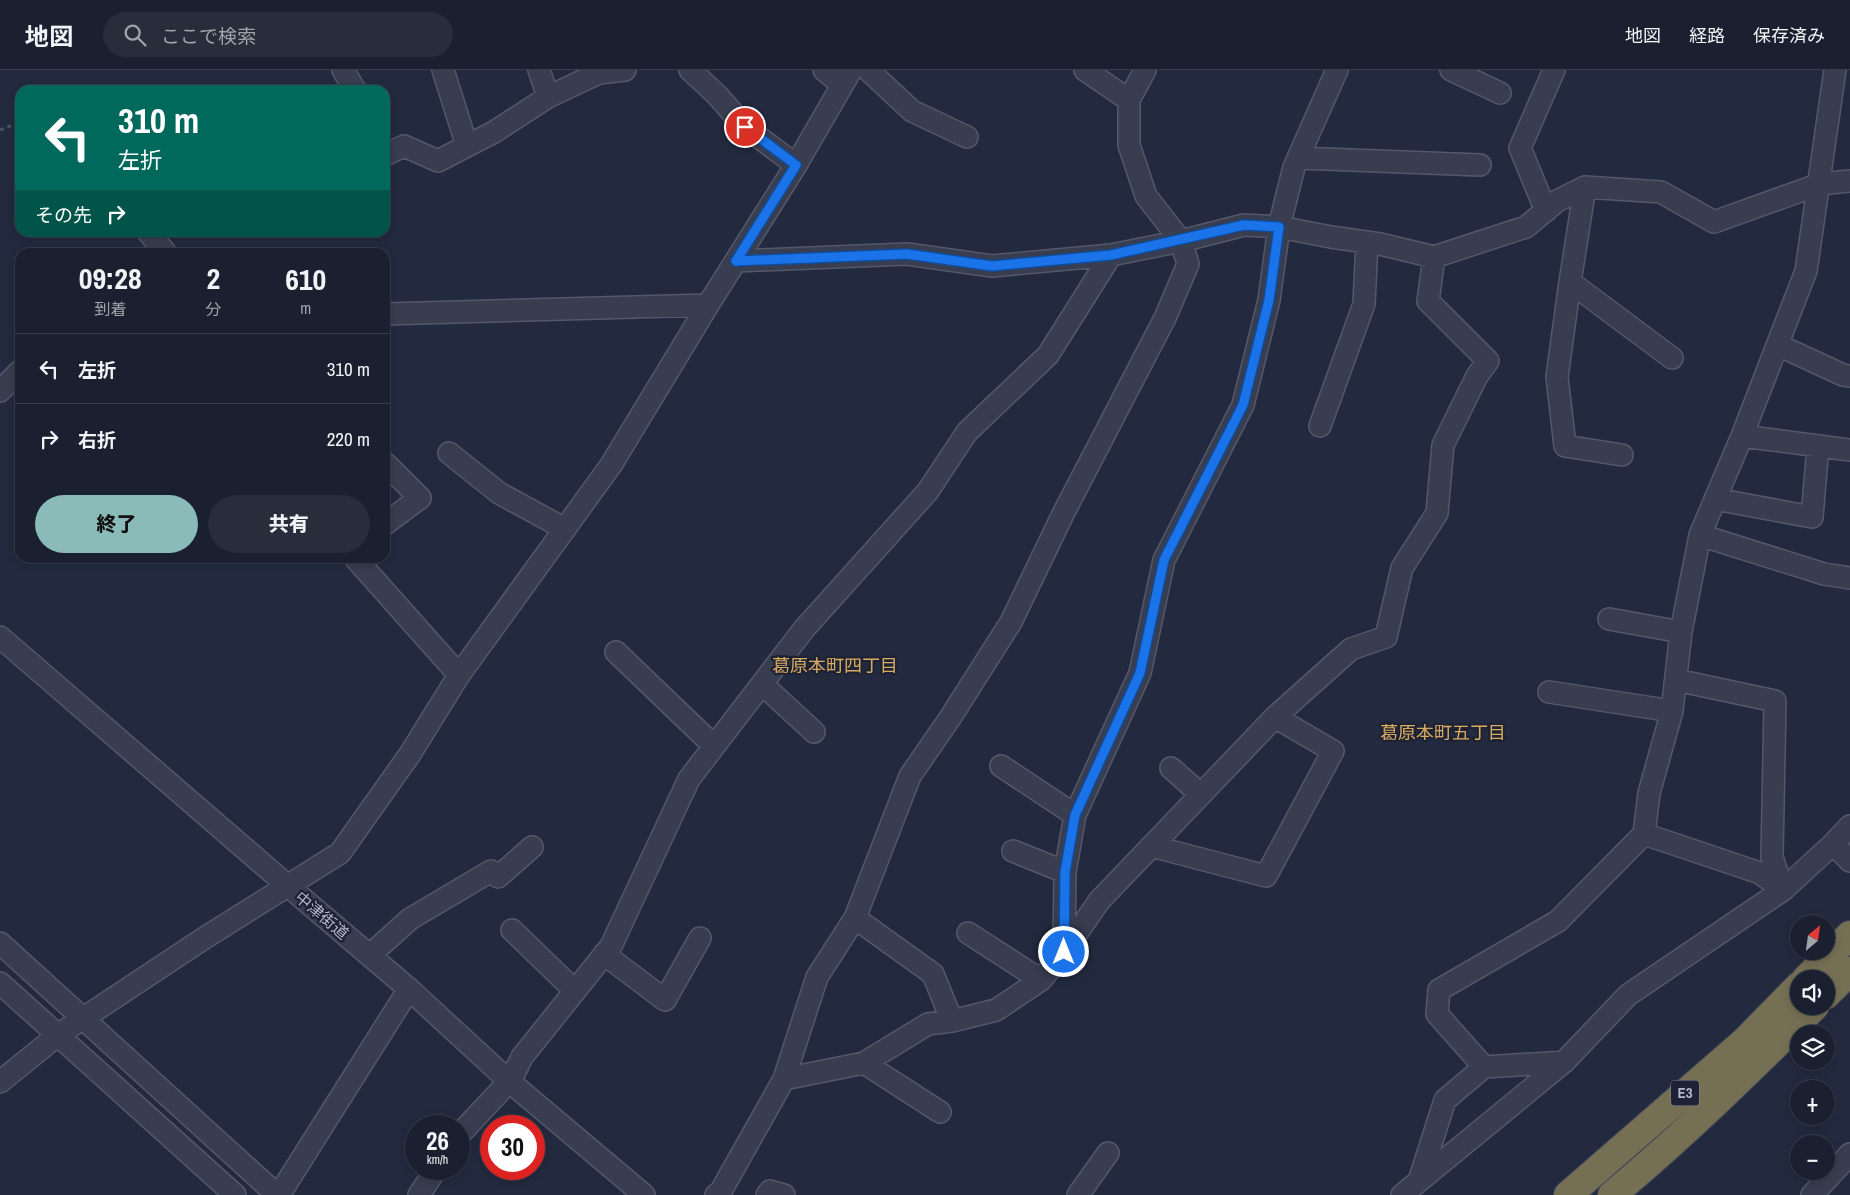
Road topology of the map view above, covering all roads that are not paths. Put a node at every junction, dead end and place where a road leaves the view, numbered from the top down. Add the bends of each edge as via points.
1 (343, 70) edge
2 (443, 70) edge
3 (539, 70) edge
4 (624, 70) edge
5 (690, 70) edge
6 (824, 70) edge
7 (868, 70) edge
8 (1085, 70) edge
9 (1145, 70) edge
10 (1337, 70) edge
11 (1451, 70) edge
12 (1554, 70) edge
13 (1835, 70) edge
14 (847, 77) edge
15 (352, 85) edge
16 (1500, 93) dead end
17 (548, 96) junction
18 (1129, 100) junction
19 (967, 137) dead end
20 (467, 146) junction
21 (390, 148) edge
22 (1298, 158) junction
23 (796, 165) junction
24 (1480, 165) dead end
25 (1850, 181) edge
26 (1820, 184) junction
27 (1585, 187) junction
28 (1546, 211) junction
29 (1279, 227) junction
30 (152, 237) edge
31 (1181, 241) junction
32 (1367, 242) junction
33 (162, 248) edge
34 (1111, 255) junction
35 (1434, 257) junction
36 (736, 261) junction
37 (1570, 282) junction
38 (708, 305) junction
39 (390, 314) edge
40 (1778, 345) junction
41 (1672, 358) dead end
42 (15, 376) edge
43 (1850, 376) edge
44 (0, 391) edge
45 (1320, 426) dead end
46 (1742, 436) junction
47 (1818, 446) junction
48 (1850, 450) edge
49 (449, 453) dead end
50 (1622, 455) dead end
51 (390, 468) edge
52 (1715, 499) junction
53 (390, 520) edge
54 (565, 529) junction
55 (1700, 535) junction
56 (359, 563) edge
57 (1850, 578) edge
58 (1610, 619) dead end
59 (1681, 632) junction
60 (0, 637) edge
61 (616, 652) dead end
62 (459, 675) junction
63 (1676, 680) junction
64 (762, 684) junction
65 (1549, 692) dead end
66 (1672, 711) junction
67 (1275, 717) junction
68 (814, 732) dead end
69 (714, 746) junction
70 (1001, 766) dead end
71 (1171, 768) dead end
72 (1200, 794) junction
73 (1075, 815) junction
74 (1850, 826) edge
75 (1644, 834) junction
76 (1832, 844) junction
77 (1151, 846) junction
78 (532, 847) dead end
79 (1013, 851) dead end
80 (1850, 861) edge
81 (1065, 872) junction
82 (288, 886) junction
83 (1783, 890) junction
84 (855, 918) junction
85 (512, 930) dead end
86 (968, 933) dead end
87 (1850, 935) edge
88 (700, 938) dead end
89 (0, 943) edge
90 (1064, 952) junction
91 (604, 954) junction
92 (370, 955) junction
93 (1815, 970) edge
94 (1850, 971) edge
95 (1041, 980) junction
96 (0, 983) edge
97 (1835, 986) edge
98 (409, 988) junction
99 (575, 991) junction
100 (1790, 995) edge
101 (1806, 1015) edge
102 (84, 1018) junction
103 (952, 1021) junction
104 (58, 1035) junction
105 (1564, 1062) junction
106 (864, 1063) junction
107 (1484, 1067) junction
108 (784, 1079) junction
109 (0, 1082) edge
110 (510, 1082) junction
111 (940, 1112) dead end
112 (470, 1123) edge
113 (1108, 1153) dead end
114 (1850, 1154) edge
115 (429, 1180) edge
116 (1419, 1181) junction
117 (235, 1195) edge
118 (278, 1195) edge
119 (419, 1195) edge
120 (644, 1195) edge
121 (716, 1195) edge
122 (767, 1195) edge
123 (784, 1195) edge
124 (1078, 1195) edge
125 (1402, 1195) edge
126 (1568, 1195) edge
127 (1612, 1195) edge
128 (1812, 1195) edge

1 - 15 street
2 - 20 street
3 - 17 street
4 - 17 street via 599,73
5 - 23 street via 745,127
6 - 14 street
7 - 19 street via 912,112
8 - 18 street
9 - 18 street
10 - 22 street
11 - 16 street
12 - 28 street via 1520,148
13 - 26 street
14 - 23 street
17 - 20 street
18 - 31 street via 1129,145 1146,196
20 - 21 street via 438,161 404,146
22 - 24 street
22 - 29 street
23 - 36 street
25 - 26 street
26 - 27 street via 1714,222 1661,192
26 - 40 street via 1806,272
27 - 28 street via 1556,201
27 - 37 street
28 - 35 street via 1526,227
29 - 31 street via 1244,225
29 - 32 street
29 - 73 street via 1269,300 1243,405 1164,560 1140,673
30 - 33 street
31 - 34 street
31 - 84 street via 1188,264 1165,318 1011,622 910,776
32 - 35 street
32 - 45 street via 1364,304
34 - 36 street via 992,266 907,254
34 - 64 street via 1048,355 967,432 928,491 804,629
35 - 67 street via 1428,301 1488,361 1477,376 1443,444 1437,513 1402,568 1386,636 1351,648
36 - 38 street
37 - 41 street
37 - 50 street via 1557,377 1565,446
38 - 39 street
38 - 54 street via 611,466
40 - 43 street
40 - 46 street
42 - 44 street
46 - 47 street
46 - 52 street
47 - 48 street
47 - 52 street via 1812,517
49 - 54 street via 499,493
51 - 53 street via 420,498
52 - 55 street
54 - 62 street
55 - 57 street via 1824,574
55 - 59 street
56 - 62 street
58 - 59 street
59 - 63 street
60 - 82 street, 中津街道
61 - 69 street
62 - 82 street via 410,754 340,853
63 - 66 street
63 - 83 street via 1775,701 1772,857
64 - 68 street
64 - 69 street
65 - 66 street
66 - 75 street via 1649,793
67 - 72 street
67 - 77 street via 1333,751 1266,876
69 - 91 street via 689,779 611,946
70 - 73 street
71 - 72 street
72 - 77 street
73 - 81 street
74 - 76 street
75 - 83 street via 1760,873
75 - 107 street via 1558,921 1439,990 1436,1014
76 - 80 street
76 - 83 street
77 - 90 street via 1099,901
78 - 92 street via 498,877 491,871 410,919
79 - 81 street
81 - 90 street
82 - 92 street, 中津街道
82 - 102 street
83 - 105 street via 1628,995
84 - 103 street via 933,974
84 - 108 street via 817,977
85 - 99 street
86 - 95 street
87 - 93 highway
88 - 91 street via 665,1000
89 - 102 street
90 - 95 street
91 - 99 street
92 - 98 street, 中津街道
94 - 97 highway
95 - 103 street via 996,1010
96 - 104 street
98 - 110 street, 中津街道
98 - 118 street
99 - 110 street via 522,1057
100 - 126 highway, E3 via 1745,1040
101 - 127 highway, E3
102 - 104 street
102 - 118 street
103 - 106 street via 928,1024
104 - 109 street
104 - 117 street
105 - 107 street
105 - 116 street
106 - 108 street
106 - 111 street
107 - 116 street via 1445,1100
108 - 121 street
110 - 112 street
110 - 120 street, 中津街道
113 - 124 street
114 - 128 street
115 - 119 street
116 - 125 street
122 - 123 street via 770,1191

